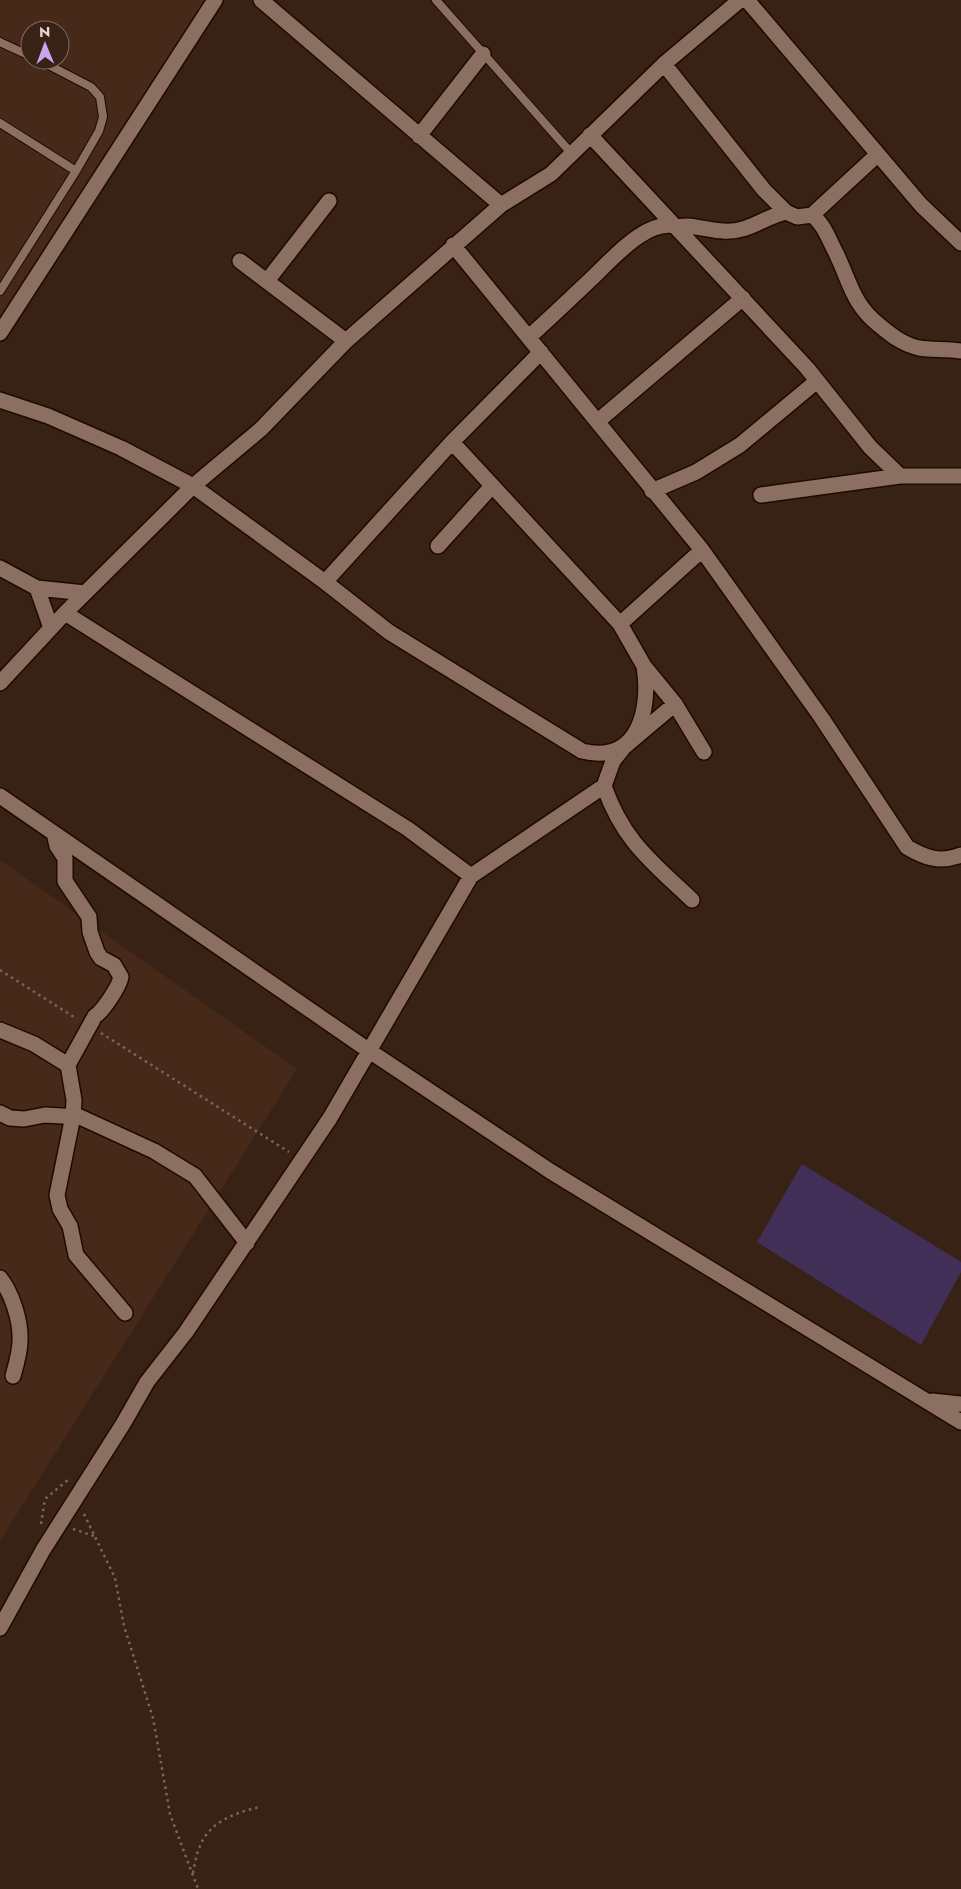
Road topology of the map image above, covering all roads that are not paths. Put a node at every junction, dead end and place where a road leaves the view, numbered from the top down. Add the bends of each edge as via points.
1 (215, 0) edge
2 (261, 0) edge
3 (436, 0) edge
4 (747, 0) edge
5 (732, 3) edge
6 (0, 42) edge
7 (20, 51) edge
8 (483, 54) junction
9 (664, 64) junction
10 (60, 70) edge
11 (0, 123) edge
12 (590, 135) junction
13 (420, 136) junction
14 (572, 154) junction
15 (877, 155) junction
16 (76, 171) junction
17 (329, 201) dead end
18 (501, 205) junction
19 (786, 212) junction
20 (812, 215) junction
21 (678, 227) junction
22 (961, 243) edge
23 (453, 246) junction
24 (240, 261) dead end
25 (267, 281) junction
26 (0, 291) edge
27 (743, 298) junction
28 (0, 333) edge
29 (529, 337) junction
30 (346, 341) junction
31 (961, 351) edge
32 (541, 352) junction
33 (817, 381) junction
34 (0, 400) edge
35 (598, 421) junction
36 (452, 442) junction
37 (900, 476) junction
38 (961, 476) edge
39 (193, 486) junction
40 (492, 486) junction
41 (652, 492) junction
42 (760, 495) dead end
43 (438, 546) dead end
44 (702, 550) junction
45 (0, 568) edge
46 (325, 582) junction
47 (37, 588) junction
48 (85, 593) junction
49 (65, 613) junction
50 (620, 624) junction
51 (51, 628) junction
52 (644, 666) junction
53 (0, 683) edge
54 (675, 704) junction
55 (624, 747) junction
56 (704, 752) dead end
57 (604, 786) junction
58 (0, 796) edge
59 (54, 833) junction
60 (961, 855) edge
61 (471, 876) junction
62 (692, 900) dead end
63 (0, 1030) edge
64 (368, 1050) junction
65 (68, 1065) junction
66 (0, 1113) edge
67 (73, 1116) junction
68 (247, 1243) junction
69 (0, 1278) edge
70 (125, 1313) dead end
71 (13, 1376) dead end
72 (923, 1399) junction
73 (961, 1404) edge
74 (961, 1422) edge
75 (0, 1628) edge

1 - 28 street
2 - 13 street
3 - 8 lane
4 - 15 street
5 - 9 street
6 - 7 lane
8 - 13 street
8 - 14 lane
9 - 12 street
9 - 19 street via 764,190
10 - 16 lane via 79,79 100,97 103,117 99,131
11 - 16 lane
12 - 14 street
12 - 21 street
13 - 18 street
14 - 18 street via 551,174
15 - 20 street
15 - 22 street via 921,205
16 - 26 lane
17 - 25 street
18 - 23 street
19 - 20 street via 797,217
19 - 21 street via 752,227 731,231
20 - 31 street via 826,232 853,294 868,317 890,335 913,346
21 - 27 street
21 - 29 street via 670,224 632,241
23 - 29 street
23 - 30 street
24 - 25 street
25 - 30 street
27 - 33 street
27 - 35 street
29 - 32 street
30 - 39 street via 261,429
32 - 35 street
32 - 36 street
33 - 37 street via 870,447
33 - 41 street via 740,445 696,472
34 - 39 street via 48,416 121,448
35 - 41 street
36 - 40 street
36 - 46 street
37 - 38 street
37 - 42 street
39 - 46 street
39 - 48 street
40 - 43 street
40 - 50 street
41 - 44 street
44 - 50 street
44 - 60 street via 821,718 907,847 939,860
45 - 47 street
46 - 55 street via 389,632 582,751 610,753
47 - 48 street
47 - 51 street
48 - 49 street
49 - 51 street
49 - 61 street via 408,829
50 - 52 street
51 - 53 street
52 - 54 street
52 - 55 street via 645,709
54 - 55 street
54 - 56 street
55 - 57 street via 613,761
57 - 61 street
57 - 62 street via 613,809 634,844
58 - 59 street
59 - 64 street
59 - 65 street via 65,858 65,881 89,918 97,952 101,958 114,964 121,977
61 - 64 street
63 - 65 street via 34,1044
64 - 68 street via 330,1118
64 - 72 street via 550,1171
65 - 67 street via 74,1100
66 - 67 street via 24,1119
67 - 68 street via 93,1121 148,1148 195,1176
67 - 70 street via 57,1195 60,1209 70,1226 76,1255
68 - 75 street via 147,1382
69 - 71 street via 9,1293 19,1326 20,1340
72 - 73 street
72 - 74 street

